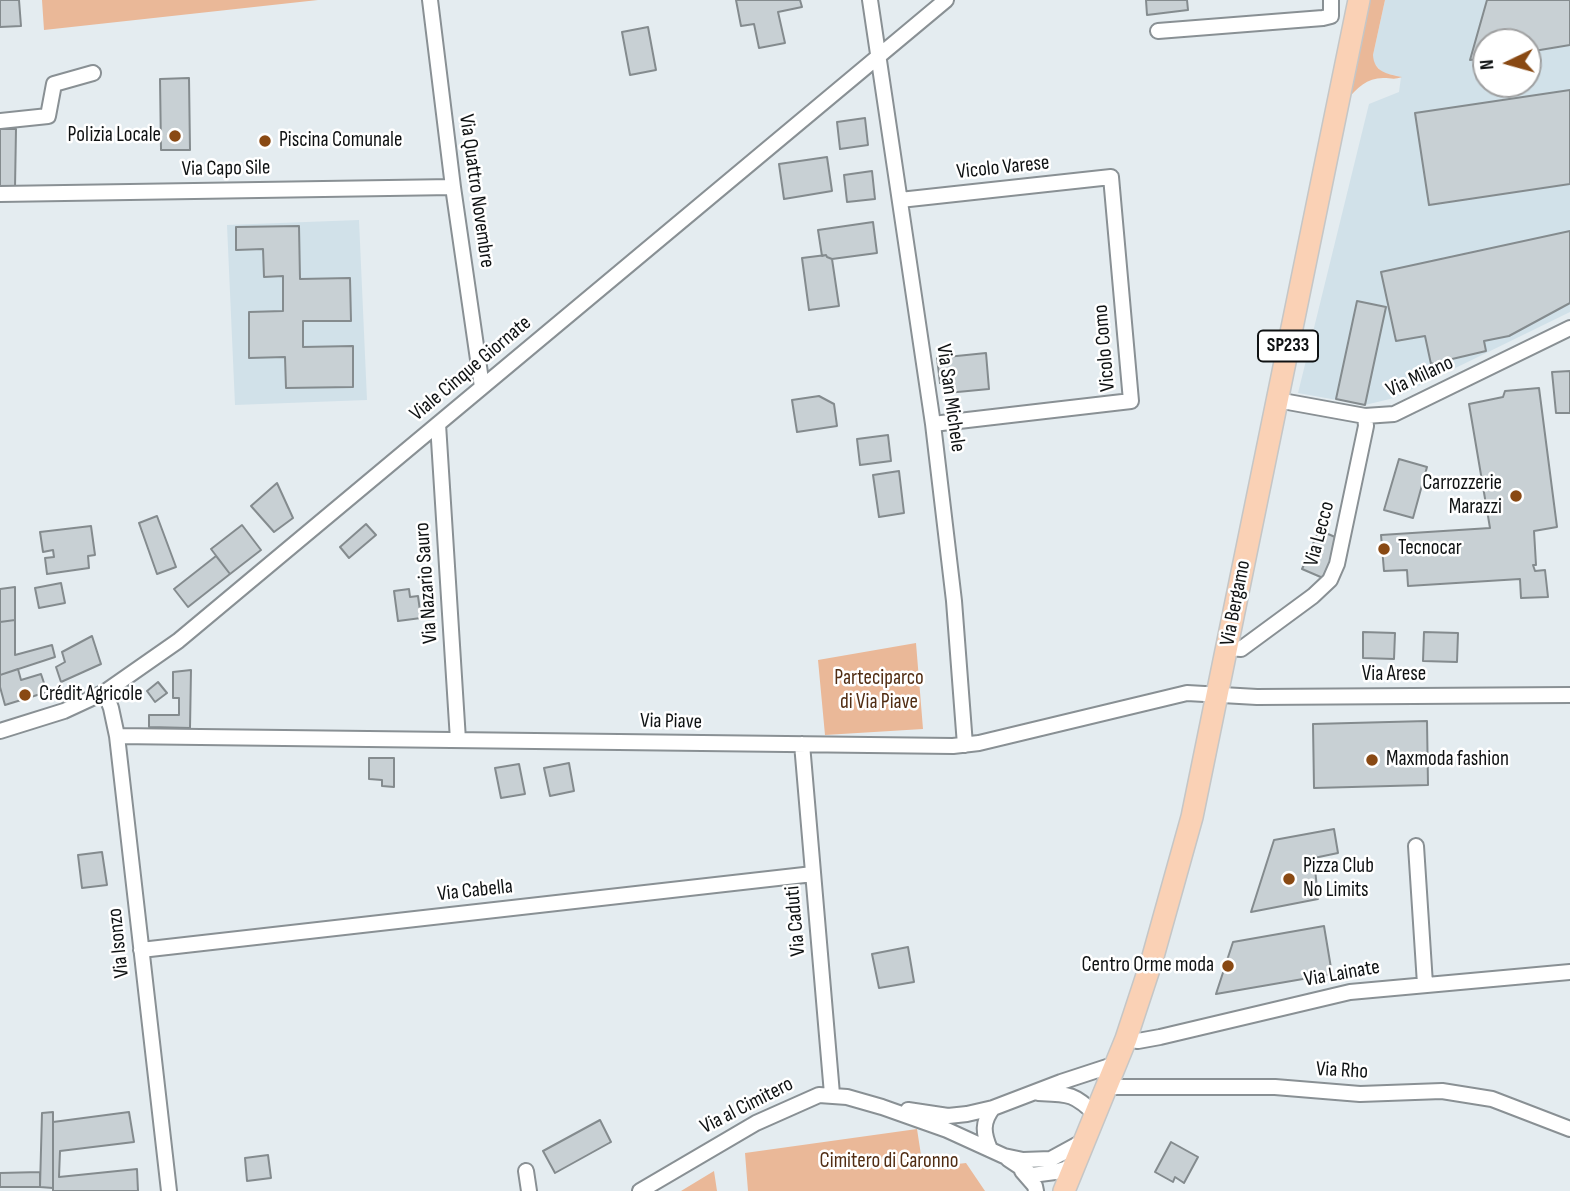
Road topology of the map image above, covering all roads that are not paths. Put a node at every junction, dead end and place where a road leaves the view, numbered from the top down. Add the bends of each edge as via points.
1 (430, 0) edge
2 (870, 0) edge
3 (946, 0) edge
4 (1331, 0) edge
5 (1359, 0) edge
6 (1158, 31) dead end
7 (878, 57) junction
8 (93, 73) dead end
9 (0, 121) edge
10 (1111, 177) joint
11 (453, 187) junction
12 (0, 194) edge
13 (900, 200) junction
14 (1570, 328) edge
15 (482, 387) junction
16 (1277, 400) junction
17 (1365, 415) junction
18 (438, 424) junction
19 (933, 424) junction
20 (1227, 648) junction
21 (105, 692) junction
22 (1218, 693) junction
23 (1570, 695) edge
24 (0, 731) edge
25 (117, 736) junction
26 (458, 740) junction
27 (803, 744) junction
28 (965, 746) junction
29 (1416, 846) dead end
30 (813, 874) junction
31 (141, 950) junction
32 (1570, 972) edge
33 (1425, 984) junction
34 (1126, 1039) junction
35 (1116, 1064) junction
36 (1107, 1087) junction
37 (1033, 1093) junction
38 (832, 1094) junction
39 (882, 1108) junction
40 (993, 1108) junction
41 (1096, 1115) junction
42 (1570, 1129) edge
43 (1087, 1138) junction
44 (990, 1149) junction
45 (1004, 1156) junction
46 (1075, 1166) junction
47 (1021, 1170) junction
48 (526, 1171) dead end
49 (169, 1191) edge
50 (529, 1191) edge
51 (640, 1191) edge
52 (1036, 1191) edge
53 (1064, 1191) edge

1 - 11 street, Via Quattro Novembre
2 - 7 street, Via San Michele
3 - 7 street, Viale Cinque Giornate
4 - 6 street via 1331,16 1323,18
5 - 16 main road, Via Bergamo / SP233
7 - 13 street, Via San Michele
7 - 15 street, Viale Cinque Giornate
8 - 9 street via 54,84 48,116
10 - 13 street, Vicolo Varese
10 - 19 street, Vicolo Como via 1130,401
11 - 12 street, Via Capo Sile
11 - 15 street, Via Quattro Novembre
13 - 19 street, Via San Michele
14 - 17 street, Via Milano via 1394,414
15 - 18 street, Viale Cinque Giornate
16 - 17 street, Via Milano
16 - 20 main road, Via Bergamo / SP233
17 - 20 street, Via Lecco via 1337,564 1330,580 1241,649
18 - 21 street, Viale Cinque Giornate via 178,641
18 - 26 street, Via Nazario Sauro
19 - 28 street, Via San Michele
20 - 22 main road, Via Bergamo / SP233
21 - 24 street, Viale Cinque Giornate via 64,711
21 - 25 street, Via Isonzo
22 - 23 street, Via Arese via 1256,697
22 - 28 street, Via Piave via 1187,693
22 - 34 main road, Via Bergamo / SP233 via 1175,883
25 - 26 street, Via Piave
25 - 31 street, Via Isonzo
26 - 27 street, Via Piave
27 - 28 street, Via Piave
27 - 30 street, Via Caduti
29 - 33 street
30 - 31 street, Via Cabella
30 - 38 street, Via Caduti
31 - 49 street, Via Isonzo
32 - 33 street, Via Lainate
33 - 34 street, Via Lainate via 1350,992 1160,1037
34 - 35 main road, Via Bergamo / SP233
35 - 36 main road, Via Bergamo / SP233
35 - 37 street
36 - 41 main road, Via Bergamo / SP233
36 - 42 street, Via Rho via 1275,1087 1360,1094 1442,1091 1492,1098
37 - 40 street
37 - 41 street via 1081,1099
38 - 39 street
38 - 51 street, Via al Cimitero via 806,1099 764,1119
39 - 40 street via 948,1116
39 - 44 street
40 - 44 street via 985,1117 984,1135
41 - 43 main road, Via Bergamo / SP233
43 - 45 street via 1051,1159
43 - 46 main road, Via Bergamo / SP233
44 - 45 street
45 - 47 street
46 - 47 street via 1032,1175
46 - 53 main road, Via Bergamo / SP233
47 - 52 street
48 - 50 street

